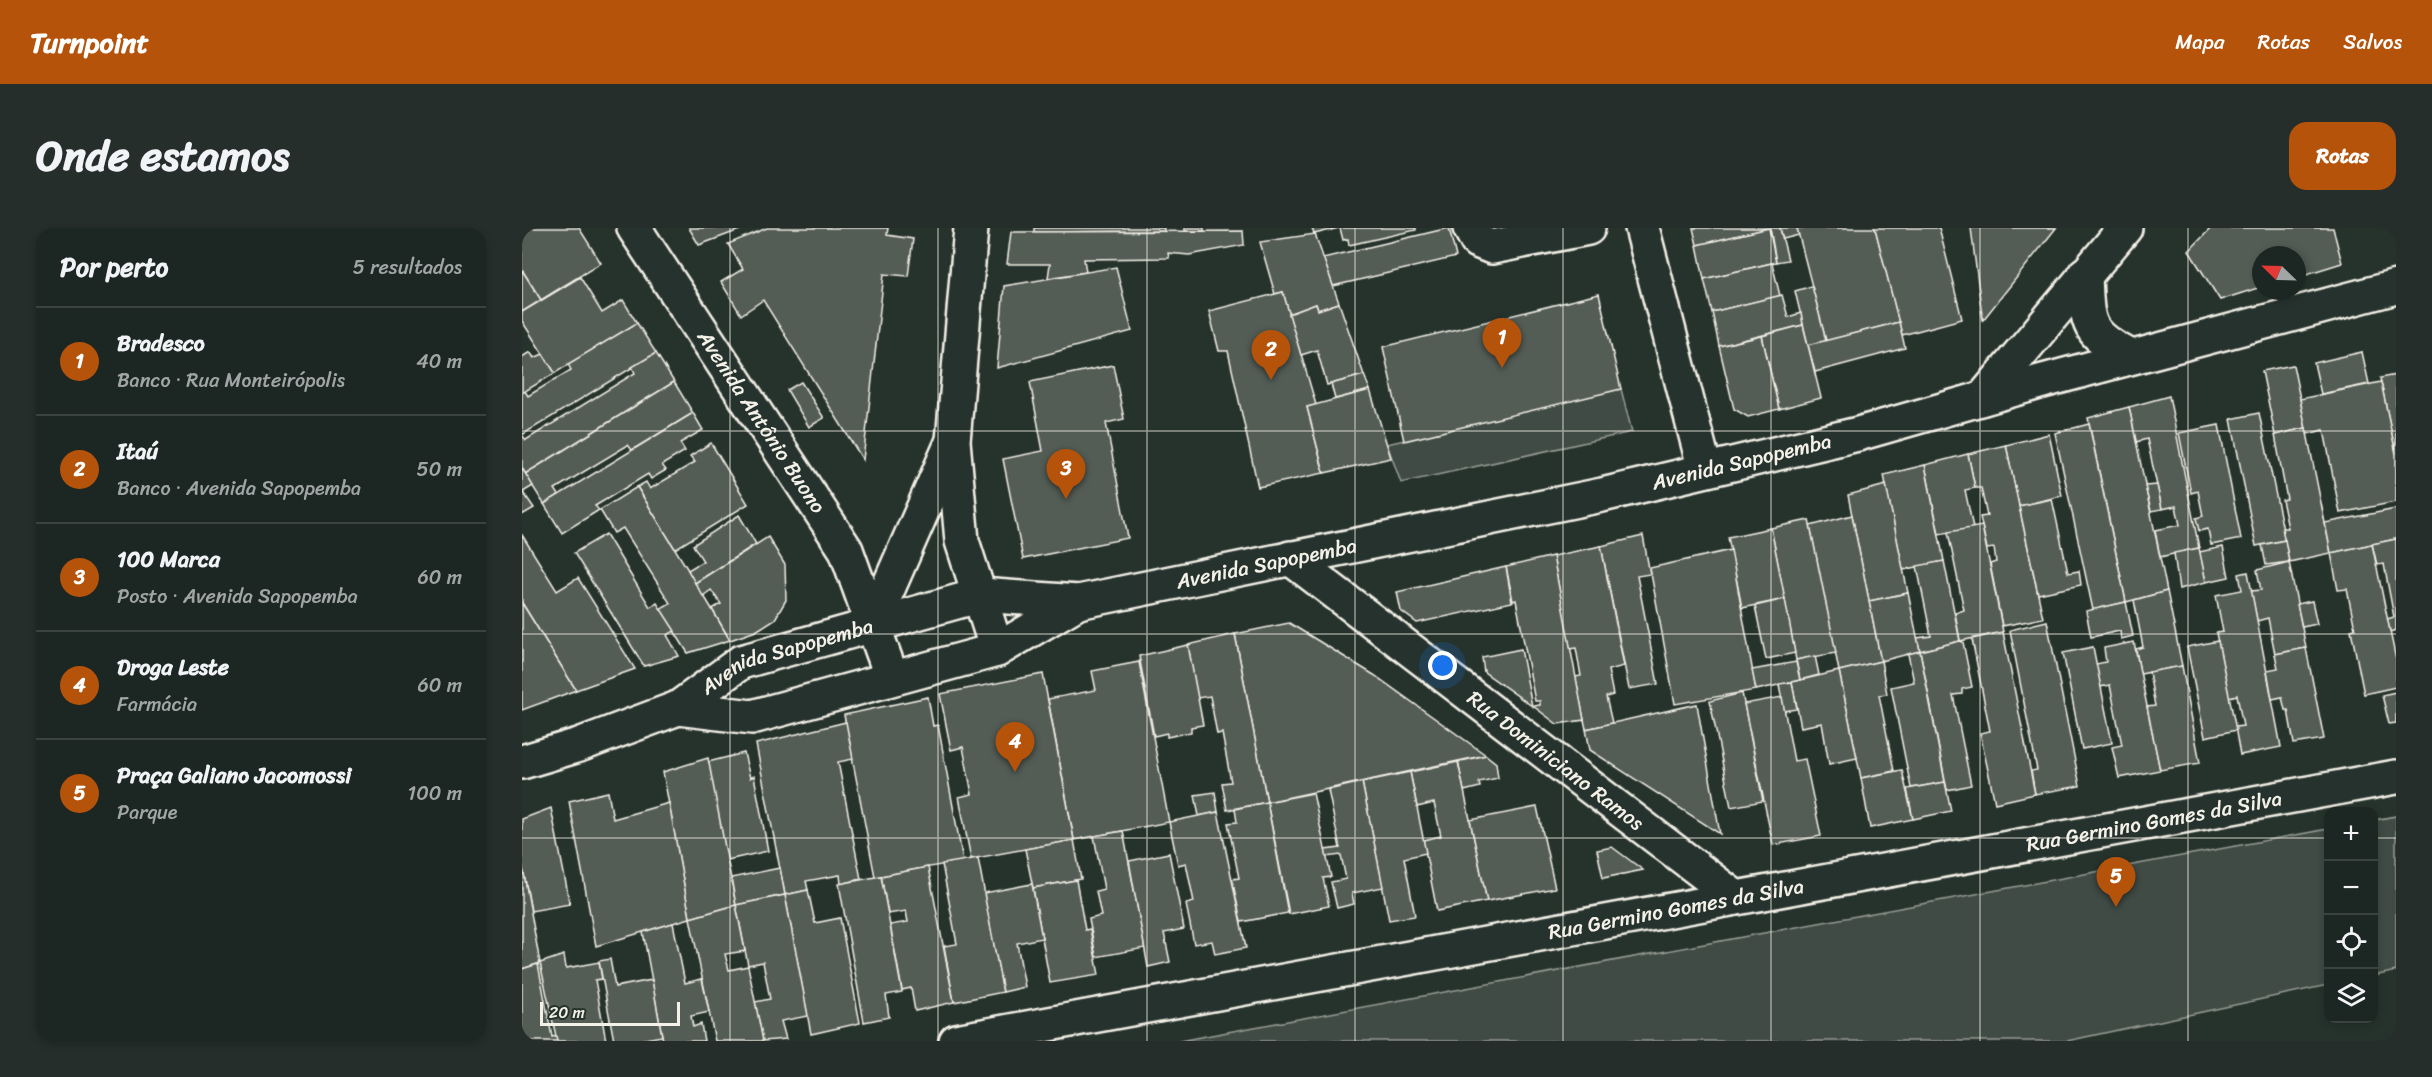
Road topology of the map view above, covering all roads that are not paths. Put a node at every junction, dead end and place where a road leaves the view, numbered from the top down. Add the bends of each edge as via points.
1 (634, 228) edge
2 (971, 228) edge
3 (1470, 228) edge
4 (1588, 228) edge
5 (1642, 228) edge
6 (2125, 228) edge
7 (2085, 274) junction
8 (2396, 286) edge
9 (2131, 357) junction
10 (1983, 398) junction
11 (953, 441) junction
12 (1705, 470) junction
13 (1290, 558) junction
14 (981, 595) junction
15 (1078, 602) junction
16 (872, 625) junction
17 (997, 650) junction
18 (892, 678) junction
19 (678, 708) junction
20 (522, 762) edge
21 (2396, 777) edge
22 (1736, 898) junction
23 (956, 1041) edge

1 - 16 street, Avenida Antônio Buono via 846,550
2 - 11 street
3 - 4 street via 1477,241 1492,247
5 - 12 street
6 - 7 street
7 - 9 street via 2090,325 2108,345
7 - 10 street
8 - 9 street, Avenida Sapopemba
9 - 10 street, Avenida Sapopemba
10 - 12 street, Avenida Sapopemba via 1858,434
11 - 14 street via 962,541
11 - 16 street
12 - 13 street, Avenida Sapopemba via 1602,495
13 - 15 street, Avenida Sapopemba
13 - 22 street, Rua Dominiciano Ramos
14 - 15 street, Avenida Sapopemba
14 - 16 street, Avenida Sapopemba
14 - 17 street
15 - 17 street, Avenida Sapopemba
16 - 18 street, Avenida Antônio Buono
16 - 19 street, Avenida Sapopemba via 741,662
17 - 18 street, Avenida Sapopemba
18 - 19 street, Avenida Sapopemba via 752,717
19 - 20 street, Avenida Sapopemba
21 - 22 street, Rua Germino Gomes da Silva
22 - 23 street, Rua Germino Gomes da Silva

